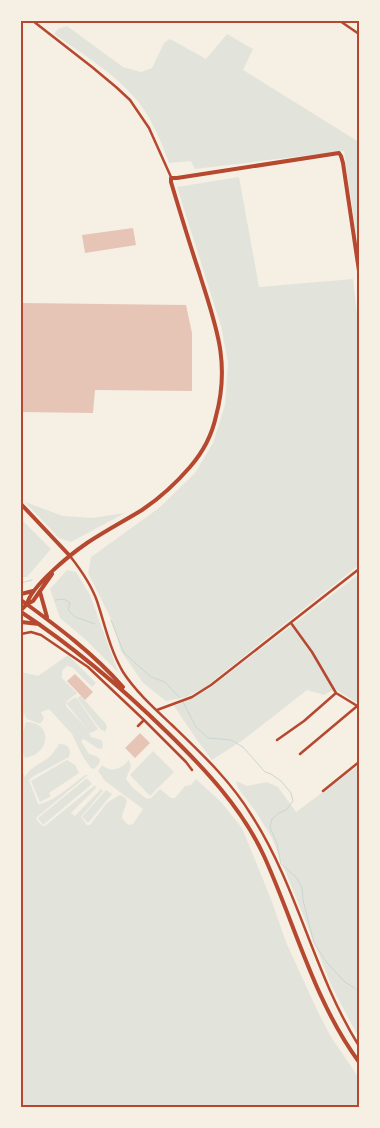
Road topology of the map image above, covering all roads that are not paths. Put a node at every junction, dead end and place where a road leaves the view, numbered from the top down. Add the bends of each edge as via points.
1 (32, 21) edge
2 (340, 21) edge
3 (359, 34) edge
4 (172, 178) junction
5 (359, 271) edge
6 (21, 504) edge
7 (70, 556) junction
8 (359, 570) edge
9 (53, 572) junction
10 (33, 591) junction
11 (40, 592) junction
12 (21, 594) edge
13 (21, 600) edge
14 (26, 604) junction
15 (21, 611) edge
16 (48, 619) junction
17 (21, 622) edge
18 (291, 622) junction
19 (41, 625) junction
20 (21, 634) edge
21 (336, 693) junction
22 (134, 700) junction
23 (358, 707) edge
24 (157, 710) junction
25 (144, 720) junction
26 (138, 726) dead end
27 (277, 740) dead end
28 (300, 754) dead end
29 (359, 762) edge
30 (192, 770) dead end
31 (323, 791) dead end
32 (359, 1046) edge
33 (359, 1062) edge

1 - 4 street via 130,100 148,128
2 - 3 street
4 - 5 street via 339,153
4 - 7 street via 220,343 223,377 217,416 204,447 184,473 147,506
6 - 7 street
7 - 9 street
7 - 24 street via 91,587 123,672
8 - 18 street
9 - 10 street
9 - 11 street
10 - 12 street
10 - 14 street
11 - 14 street
11 - 16 street
13 - 14 street
14 - 15 street
14 - 16 street
15 - 19 street
16 - 22 street via 90,653
17 - 19 street
18 - 21 street
18 - 24 street via 206,689
19 - 22 street via 80,653
20 - 25 street via 41,635 68,653
21 - 23 street
21 - 27 street
22 - 33 street via 218,785 253,836 325,1003
23 - 28 street
24 - 32 street via 230,785 261,829 339,1012
25 - 26 street
25 - 30 street
29 - 31 street

